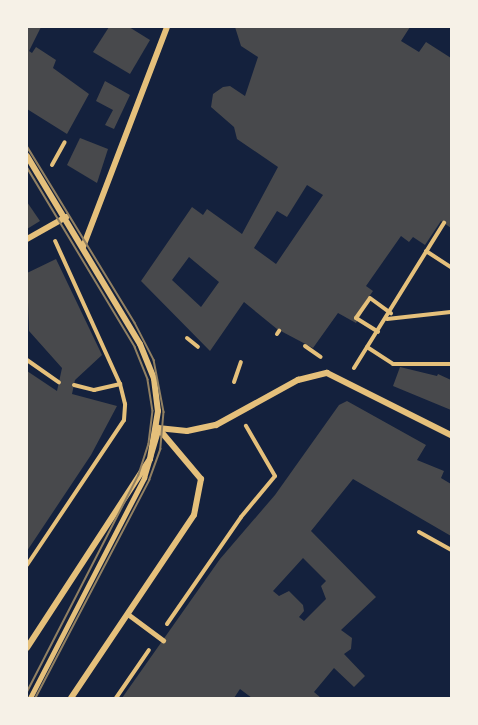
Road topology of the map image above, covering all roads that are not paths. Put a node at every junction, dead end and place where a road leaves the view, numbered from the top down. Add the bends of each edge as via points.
1 (167, 27) edge
2 (27, 156) edge
3 (66, 217) junction
4 (27, 239) edge
5 (83, 247) junction
6 (158, 428) junction
7 (451, 435) edge
8 (128, 614) junction
9 (161, 638) road end
10 (27, 648) edge
11 (30, 698) edge
12 (72, 698) edge

1 - 5 street
2 - 3 street
3 - 4 street
3 - 5 street
5 - 6 street via 149,362 157,395
6 - 7 street via 200,429 226,421 298,380 327,373
6 - 8 street via 201,479 194,515
6 - 10 street via 150,459
6 - 11 lane via 144,478
8 - 9 lane
8 - 12 street

